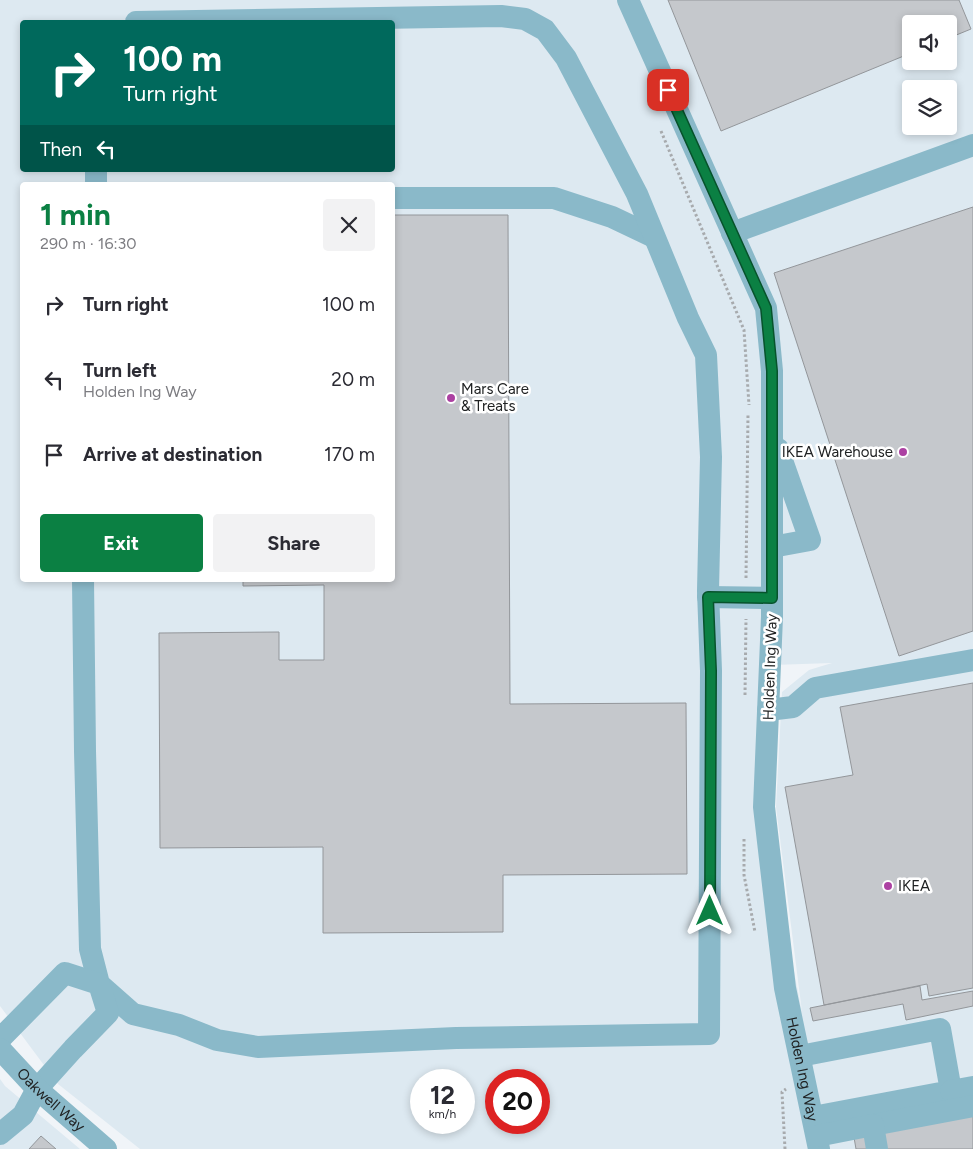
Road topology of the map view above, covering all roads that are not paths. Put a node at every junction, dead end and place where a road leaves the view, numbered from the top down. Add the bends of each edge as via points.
1 (628, 0) edge
2 (258, 20) edge
3 (973, 145) edge
4 (395, 198) edge
5 (732, 233) junction
6 (654, 237) junction
7 (772, 434) junction
8 (772, 547) junction
9 (83, 582) edge
10 (708, 597) junction
11 (772, 598) junction
12 (973, 660) edge
13 (768, 710) junction
14 (100, 984) junction
15 (0, 1039) edge
16 (0, 1049) edge
17 (800, 1056) junction
18 (973, 1087) edge
19 (37, 1089) junction
20 (951, 1091) junction
21 (973, 1106) edge
22 (873, 1125) junction
23 (0, 1134) edge
24 (816, 1134) edge
25 (106, 1149) edge
26 (878, 1149) edge

1 - 5 street, Holden Ing Way
2 - 6 street via 501,16 525,19 544,30 566,58 637,194
3 - 5 street
4 - 6 street via 554,198 612,217
5 - 7 street, Holden Ing Way via 766,308 772,371
6 - 10 street via 706,355 711,457
7 - 8 street, Holden Ing Way
7 - 8 street via 810,540
8 - 11 street, Holden Ing Way
9 - 14 street via 90,949
10 - 11 street
10 - 14 street via 711,671 709,1034 456,1038 258,1047 217,1040 179,1025 133,1014
11 - 13 street, Holden Ing Way
12 - 13 street via 815,688 793,707
13 - 17 street, Holden Ing Way via 764,807 785,988
14 - 15 street via 64,973
14 - 19 street via 108,1013
16 - 19 street, Oakwell Way
17 - 20 street via 940,1029
17 - 24 street, Holden Ing Way
18 - 20 street
19 - 23 street via 23,1115
19 - 25 street, Oakwell Way
20 - 24 street
21 - 22 street
22 - 24 street
22 - 26 street

